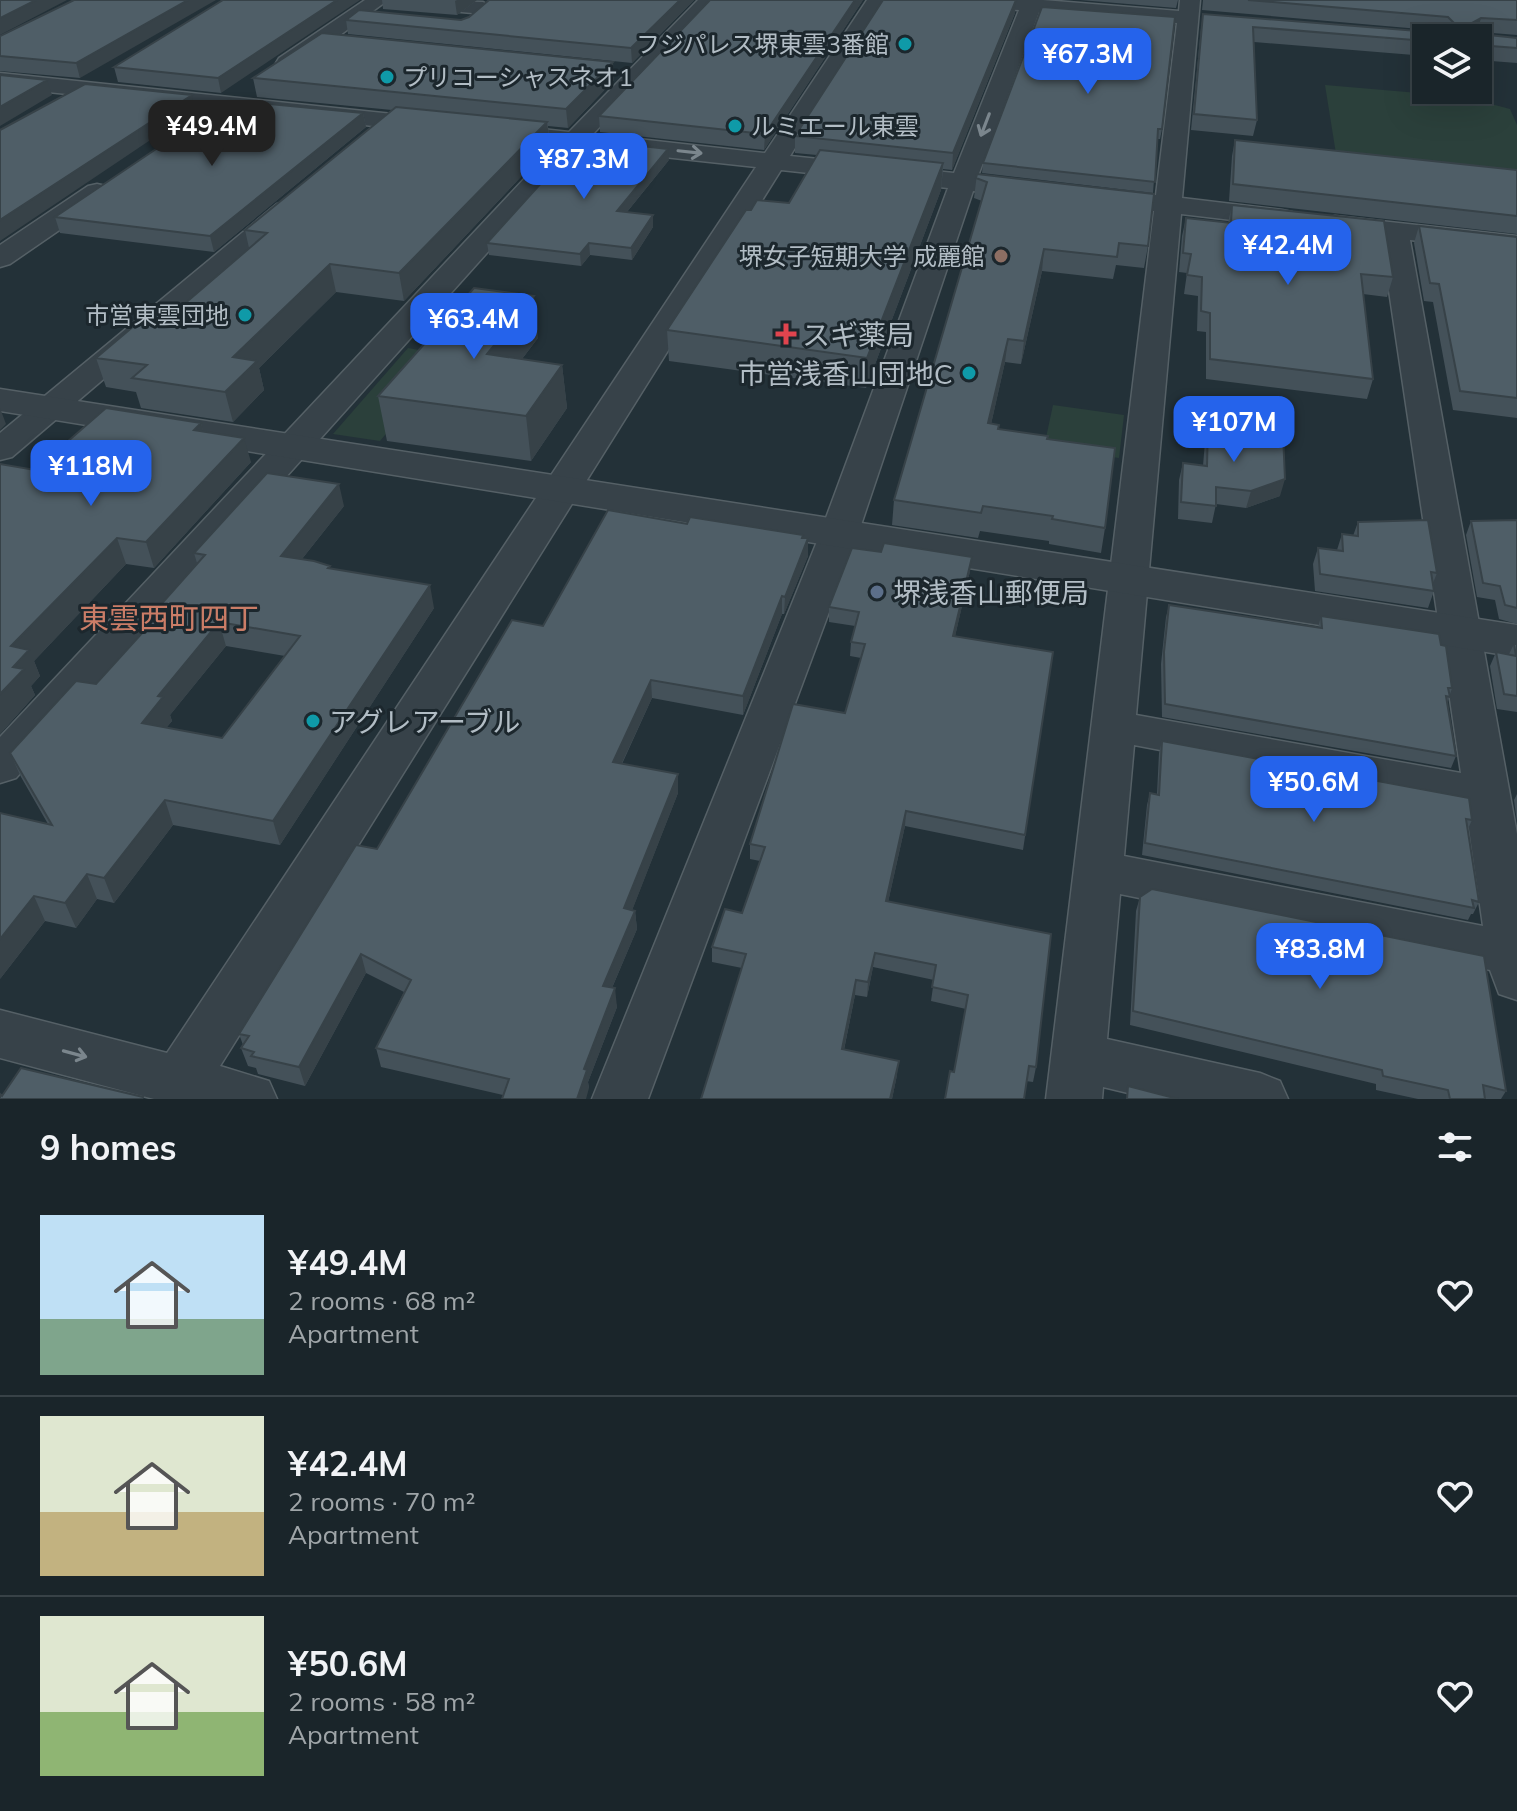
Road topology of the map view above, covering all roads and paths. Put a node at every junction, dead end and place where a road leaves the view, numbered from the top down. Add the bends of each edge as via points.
1 (709, 0) edge
2 (877, 0) edge
3 (967, 0) edge
4 (1032, 3) edge
5 (488, 4) edge
6 (391, 9) edge
7 (1194, 13) edge
8 (319, 40) junction
9 (349, 43) edge
10 (112, 73) dead end
11 (0, 80) edge
12 (84, 89) junction
13 (226, 104) junction
14 (48, 110) edge
15 (392, 122) junction
16 (192, 128) edge
17 (575, 139) junction
18 (362, 147) edge
19 (773, 161) junction
20 (117, 178) edge
21 (963, 182) junction
22 (310, 190) edge
23 (1169, 205) junction
24 (1394, 230) junction
25 (1517, 244) edge
26 (0, 258) edge
27 (0, 400) edge
28 (50, 408) junction
29 (295, 447) junction
30 (0, 450) edge
31 (561, 489) junction
32 (839, 534) junction
33 (1129, 580) junction
34 (1460, 632) junction
35 (1517, 641) edge
36 (1113, 726) junction
37 (0, 766) edge
38 (1487, 795) junction
39 (1098, 870) junction
40 (1515, 966) edge
41 (0, 1034) edge
42 (1076, 1078) edge
43 (180, 1081) junction
44 (249, 1099) edge
45 (620, 1099) edge
46 (1260, 1099) edge

1 - 17 street via 623,72
2 - 19 street
3 - 4 street
4 - 7 street
4 -> 21 street
5 - 6 street via 462,25
6 - 8 street via 357,15
7 - 23 street
8 - 9 street
8 - 13 street
10 - 12 street
11 - 12 street
12 - 13 street
12 - 14 street
13 - 15 street
13 - 16 street
15 - 17 street
15 - 18 street
17 -> 19 street
17 - 29 street
19 - 21 street
19 - 31 street
20 - 26 street
21 - 23 street
21 - 32 street
22 - 28 street
23 - 24 street
23 - 33 street
24 - 25 street
24 - 34 street
27 - 28 street
28 - 29 street
28 - 30 street
29 - 31 street
29 - 37 street
31 - 32 street
31 - 43 street
32 - 33 street
32 - 45 street
33 - 34 street
33 - 36 street
34 - 35 street
34 - 38 street
36 - 38 street
36 - 39 street
38 - 40 street
39 - 40 street
39 - 42 street
41 -> 43 street
42 - 46 street
43 - 44 street

